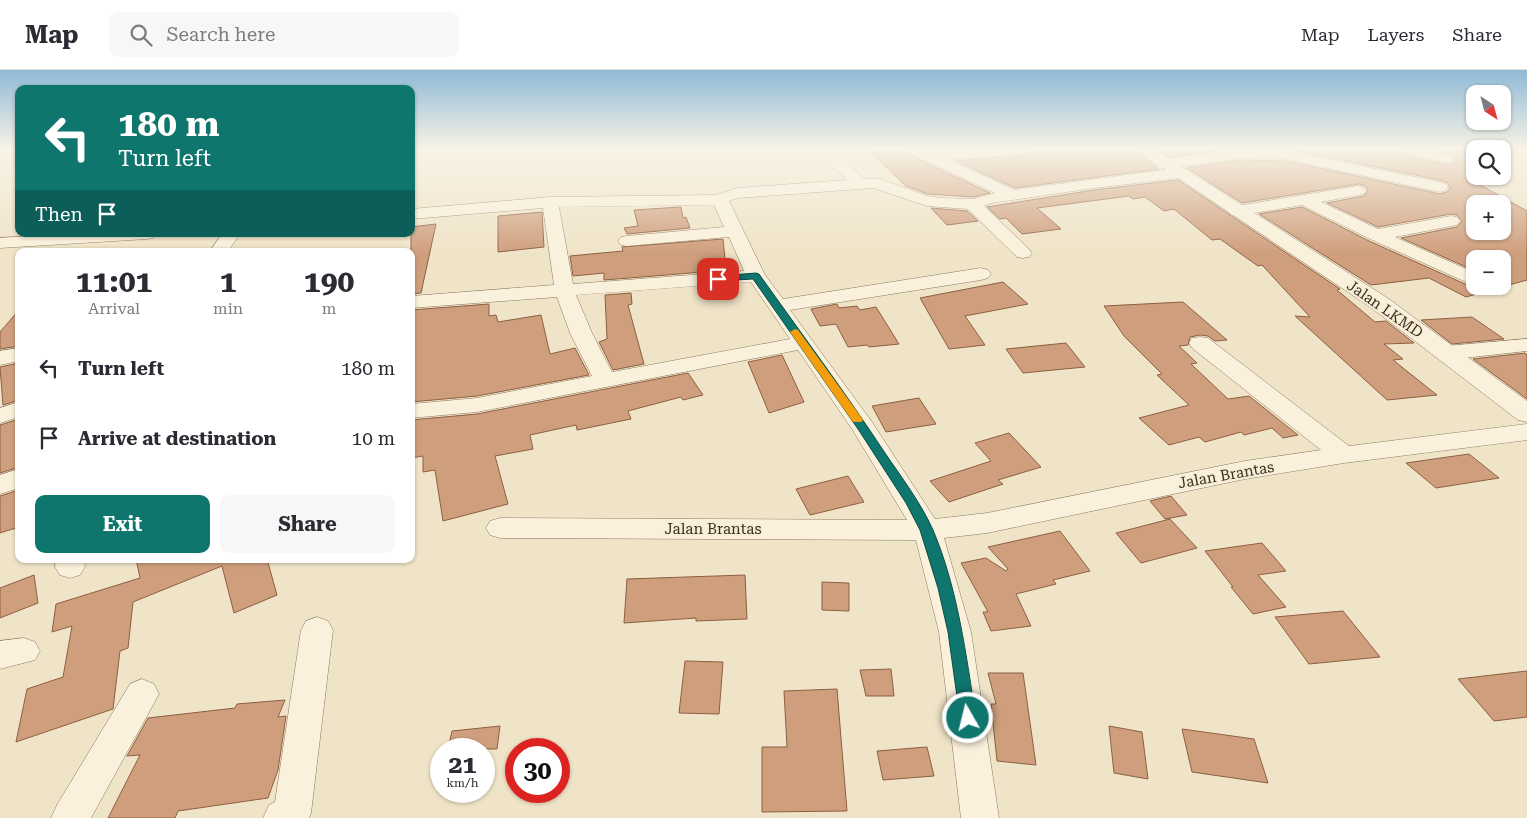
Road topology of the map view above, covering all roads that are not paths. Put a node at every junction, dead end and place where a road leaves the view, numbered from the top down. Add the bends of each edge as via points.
1 (860, 184) joint
2 (988, 184) edge
3 (1088, 184) edge
4 (1195, 184) edge
5 (1422, 184) edge
6 (1440, 188) dead end
7 (1358, 191) dead end
8 (1014, 196) junction
9 (1302, 199) junction
10 (720, 200) junction
11 (550, 202) junction
12 (975, 204) junction
13 (1237, 211) junction
14 (415, 214) edge
15 (1451, 221) dead end
16 (735, 231) junction
17 (1376, 235) junction
18 (97, 237) edge
19 (228, 237) edge
20 (628, 241) dead end
21 (0, 243) edge
22 (221, 248) edge
23 (1023, 253) dead end
24 (981, 274) dead end
25 (1466, 275) edge
26 (756, 276) junction
27 (564, 290) junction
28 (415, 302) edge
29 (777, 306) junction
30 (802, 343) junction
31 (1200, 343) dead end
32 (1527, 345) edge
33 (1446, 353) junction
34 (15, 355) edge
35 (0, 358) edge
36 (605, 380) junction
37 (15, 410) edge
38 (415, 411) edge
39 (1527, 414) edge
40 (0, 416) edge
41 (1527, 432) edge
42 (1344, 455) junction
43 (15, 479) edge
44 (0, 485) edge
45 (500, 528) dead end
46 (926, 530) junction
47 (317, 630) dead end
48 (142, 694) dead end
49 (70, 818) edge
50 (282, 818) edge
51 (980, 818) edge

1 - 10 street via 737,194
1 - 12 street via 884,184 930,202
2 - 8 street
3 - 8 street
4 - 13 street, Jalan LKMD
5 - 6 street
7 - 9 street
8 - 12 street
9 - 13 street
9 - 17 street
10 - 11 street
10 - 16 street
11 - 14 street
11 - 27 street
12 - 23 street
13 - 33 street, Jalan LKMD via 1375,300
15 - 17 street
16 - 20 street
16 - 26 street
17 - 25 street
18 - 21 street
19 - 22 street
24 - 29 street
26 - 27 street
26 - 29 street
27 - 28 street
27 - 36 street
29 - 30 street
30 - 36 street
30 - 46 street via 878,451
31 - 42 street
32 - 33 street
33 - 39 street, Jalan LKMD
34 - 35 street
36 - 38 street via 477,405
37 - 40 street
41 - 42 street, Jalan Brantas
42 - 46 street, Jalan Brantas via 1246,470 987,523
43 - 44 street
45 - 46 street, Jalan Brantas
46 - 51 street via 956,632
47 - 50 street via 292,813
48 - 49 street

